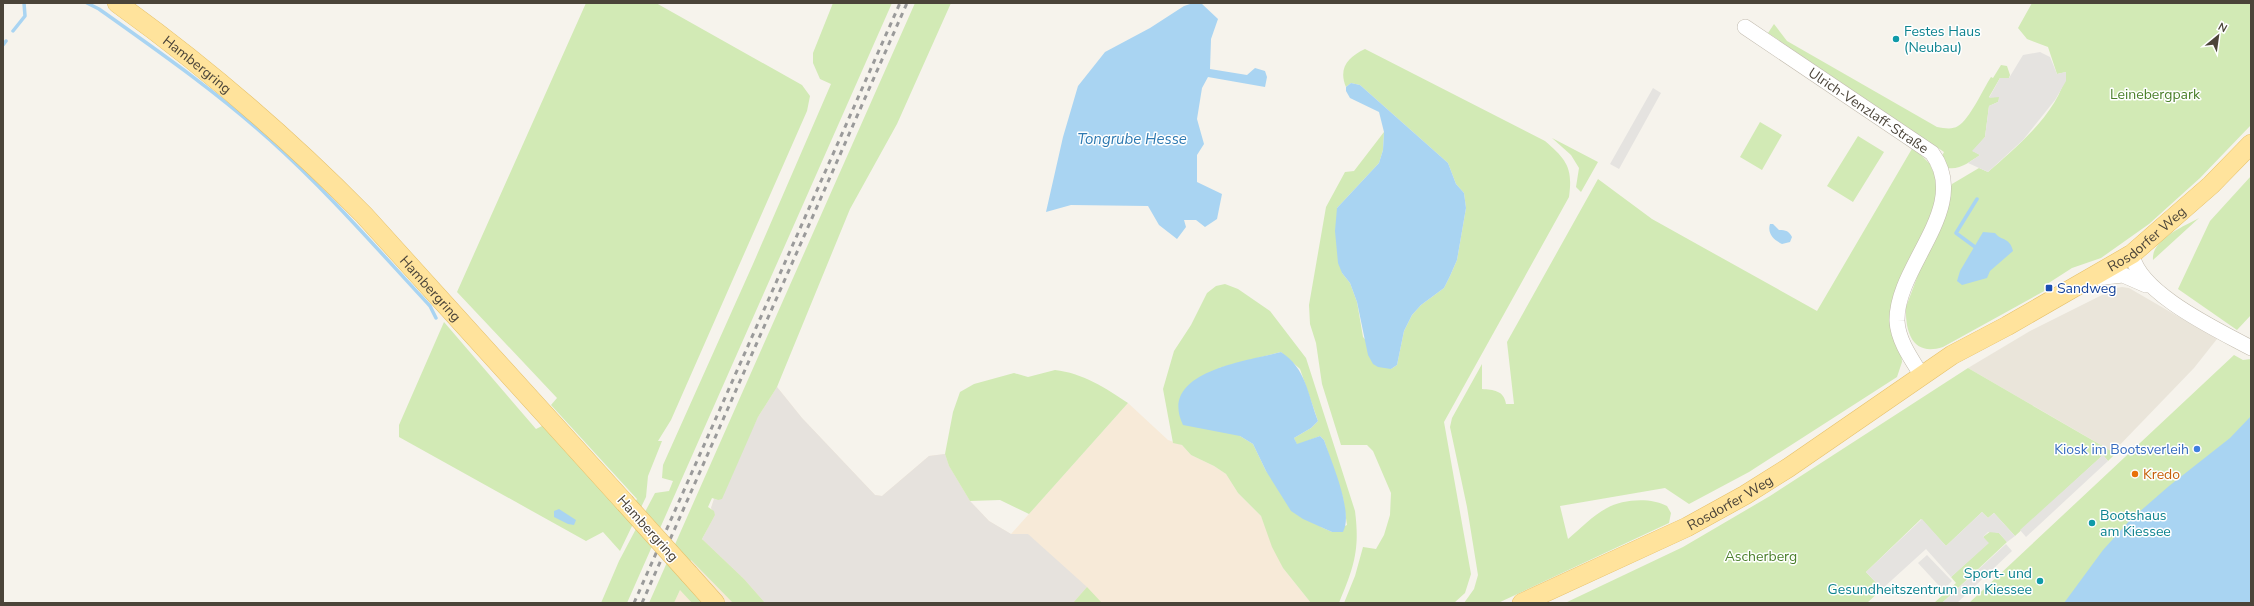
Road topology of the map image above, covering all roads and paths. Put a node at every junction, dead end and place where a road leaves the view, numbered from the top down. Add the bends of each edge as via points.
1 (117, 3) edge
2 (1744, 27) dead end
3 (2251, 144) edge
4 (2132, 254) junction
5 (2088, 280) junction
6 (2153, 288) junction
7 (2166, 298) junction
8 (2251, 348) edge
9 (1922, 376) junction
10 (715, 603) edge
11 (1522, 603) edge

1 - 10 main road, Hambergring, bridge via 224,84 319,168 364,214
2 - 9 street, Ulrich-Venzlaff-Straße via 1932,153 1937,160 1943,179 1941,206 1903,291 1897,322 1904,344
3 - 4 main road, Rosdorfer Weg via 2211,185
4 - 5 main road, Rosdorfer Weg
4 - 6 street via 2136,269
4 - 7 street
5 - 6 street via 2123,276
5 - 9 main road, Rosdorfer Weg via 2007,326 1955,360
6 - 7 street
7 - 8 street
9 - 11 main road, Rosdorfer Weg via 1745,495 1687,527

